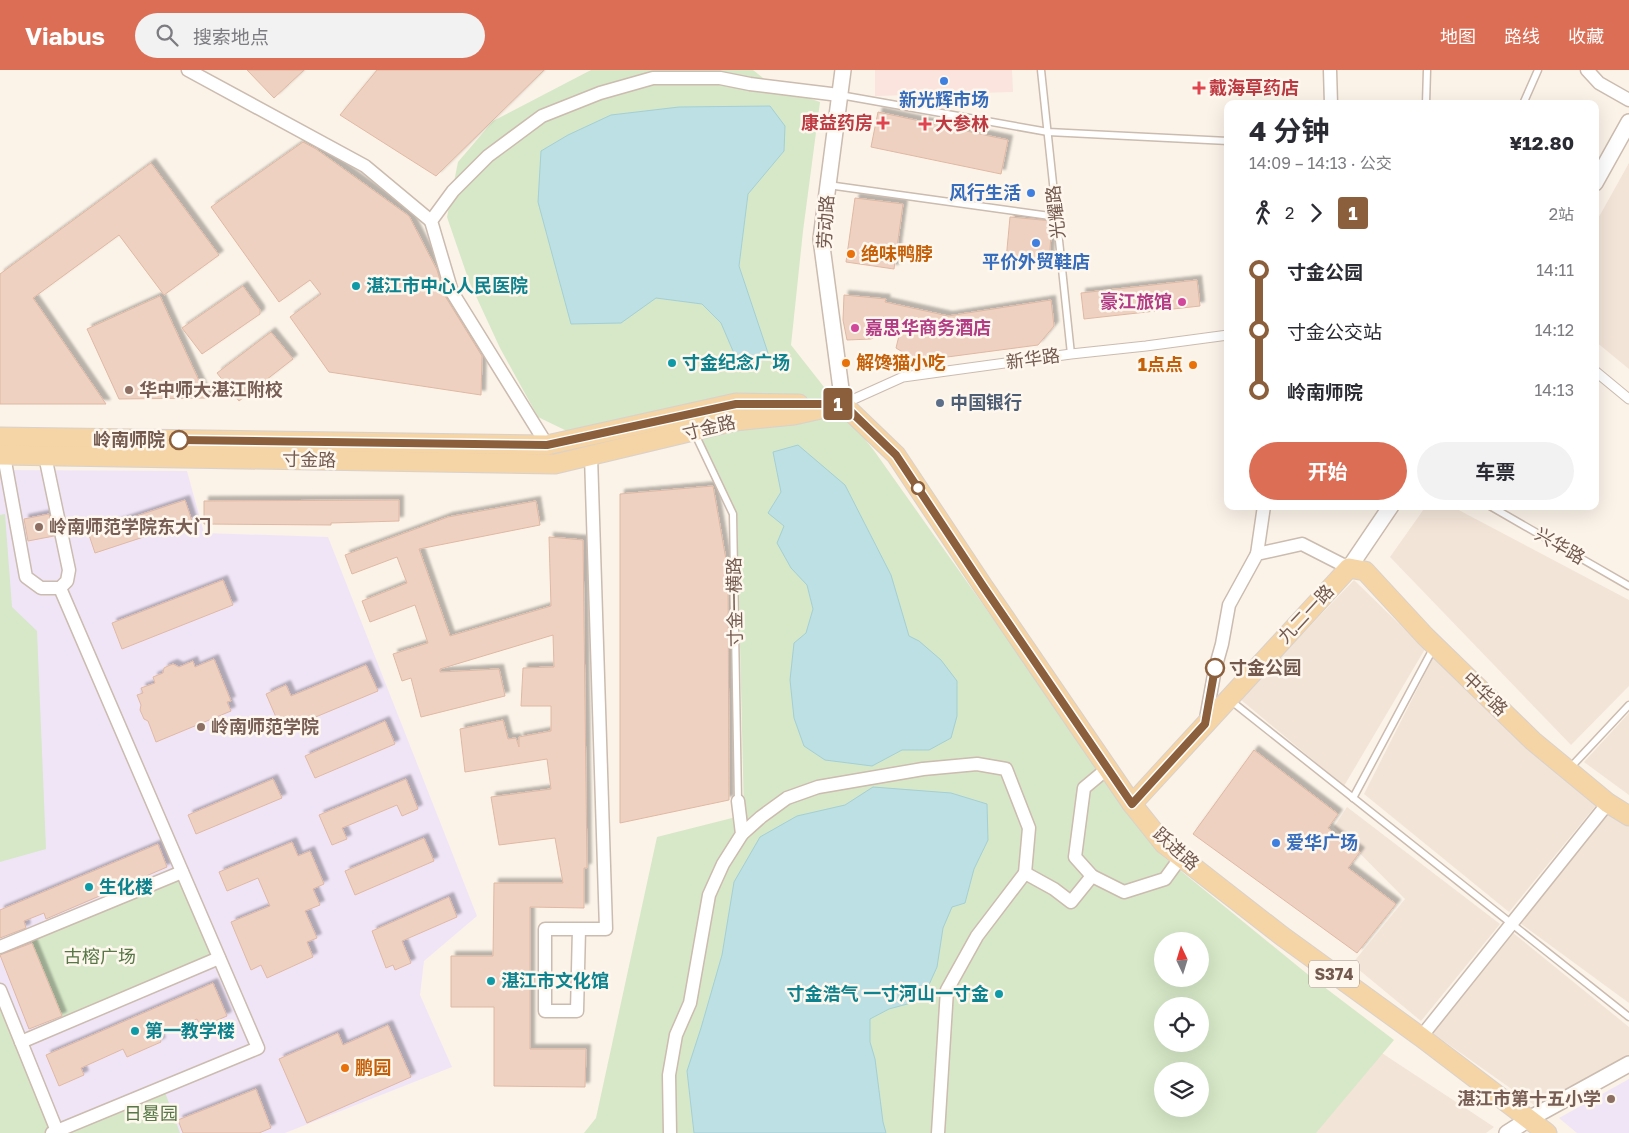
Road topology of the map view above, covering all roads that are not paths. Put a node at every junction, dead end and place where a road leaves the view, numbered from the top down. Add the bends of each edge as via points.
1 (188, 70) edge
2 (843, 70) edge
3 (1041, 70) edge
4 (1330, 70) edge
5 (1427, 70) edge
6 (1538, 70) edge
7 (1587, 70) edge
8 (653, 74) edge
9 (839, 95) junction
10 (1331, 100) edge
11 (1426, 100) edge
12 (1525, 100) edge
13 (1629, 100) edge
14 (1629, 122) edge
15 (1048, 132) junction
16 (1224, 141) edge
17 (1599, 167) edge
18 (828, 185) junction
19 (1057, 217) junction
20 (431, 221) junction
21 (1224, 336) edge
22 (1071, 354) junction
23 (1599, 374) edge
24 (1629, 399) edge
25 (843, 404) junction
26 (691, 423) junction
27 (547, 445) junction
28 (1, 449) edge
29 (45, 456) junction
30 (591, 456) junction
31 (1263, 510) edge
32 (1388, 510) edge
33 (1497, 510) edge
34 (1257, 554) junction
35 (1349, 568) junction
36 (1629, 586) edge
37 (60, 588) junction
38 (1435, 646) junction
39 (1229, 699) junction
40 (1629, 705) edge
41 (1205, 724) junction
42 (1108, 768) junction
43 (1568, 770) junction
44 (1353, 798) junction
45 (738, 800) joint
46 (1608, 803) junction
47 (1132, 804) junction
48 (1629, 816) edge
49 (742, 834) junction
50 (1181, 857) junction
51 (182, 872) junction
52 (1025, 872) junction
53 (1092, 876) junction
54 (1511, 924) junction
55 (579, 929) junction
56 (0, 948) edge
57 (219, 958) junction
58 (0, 990) edge
59 (1629, 1017) edge
60 (1421, 1037) junction
61 (21, 1042) junction
62 (1629, 1064) edge
63 (1529, 1118) junction
64 (55, 1132) edge
65 (670, 1133) edge
66 (938, 1133) edge
67 (1507, 1133) edge
68 (1547, 1133) edge

1 - 20 street via 365,166
2 - 9 street, 劳动路
3 - 15 lane, 光耀路
4 - 10 street
5 - 11 lane
6 - 12 lane
7 - 13 street via 1599,83
8 - 9 street via 720,78
8 - 20 street via 542,116 488,156
9 - 15 lane
9 - 18 street, 劳动路
14 - 17 street
15 - 16 lane
15 - 19 lane, 光耀路
18 - 19 lane
18 - 25 street, 劳动路 via 822,239
19 - 22 lane, 光耀路
20 - 27 street via 452,292
21 - 22 street, 新华路
22 - 25 street, 新华路 via 903,377
23 - 24 street
25 - 26 main road, 寸金路 via 794,415
25 - 42 main road, 跃进路 / S374 via 896,455
26 - 27 main road, 寸金路
26 - 30 main road, 寸金路
26 - 45 lane, 寸金一横路 via 733,514
27 - 28 main road, 寸金路
28 - 29 main road, 寸金路
28 - 37 street via 26,577 41,588
29 - 30 main road, 寸金路 via 555,464
29 - 37 street via 69,570 67,580
30 - 55 street via 606,929
31 - 34 street
32 - 35 street, 九二一路
33 - 36 lane, 兴华路
34 - 35 street via 1302,544
34 - 41 street via 1229,605
35 - 38 main road, 中华路 via 1365,571
35 - 39 main road, 九二一路
37 - 51 street
38 - 43 main road, 中华路 via 1533,741
38 - 44 lane
39 - 41 main road, 九二一路
39 - 44 lane
40 - 43 lane
41 - 47 main road, 九二一路
42 - 47 main road, 跃进路 / S374
42 - 53 street via 1084,788 1075,857
43 - 46 main road, 中华路
44 - 54 lane
45 - 49 street
46 - 48 main road, 中华路
46 - 54 street
47 - 50 main road, 跃进路 / S374 via 1164,844
49 - 52 street via 787,798 818,787 923,769 977,764 1006,769 1029,828
49 - 65 street via 709,895 690,1002 676,1034 669,1075
50 - 53 street via 1165,879 1124,892
50 - 60 main road, 跃进路 / S374 via 1282,936
51 - 56 street
51 - 57 street
52 - 53 street via 1071,902
52 - 66 street via 977,936 947,990
54 - 59 lane
54 - 60 street
55 - 55 street via 545,929 545,1011 577,1011
57 - 61 street
57 - 64 street via 258,1048
58 - 61 street
60 - 63 main road, 跃进路 / S374
61 - 64 street
62 - 63 street
63 - 67 street
63 - 68 main road, 跃进路 / S374

